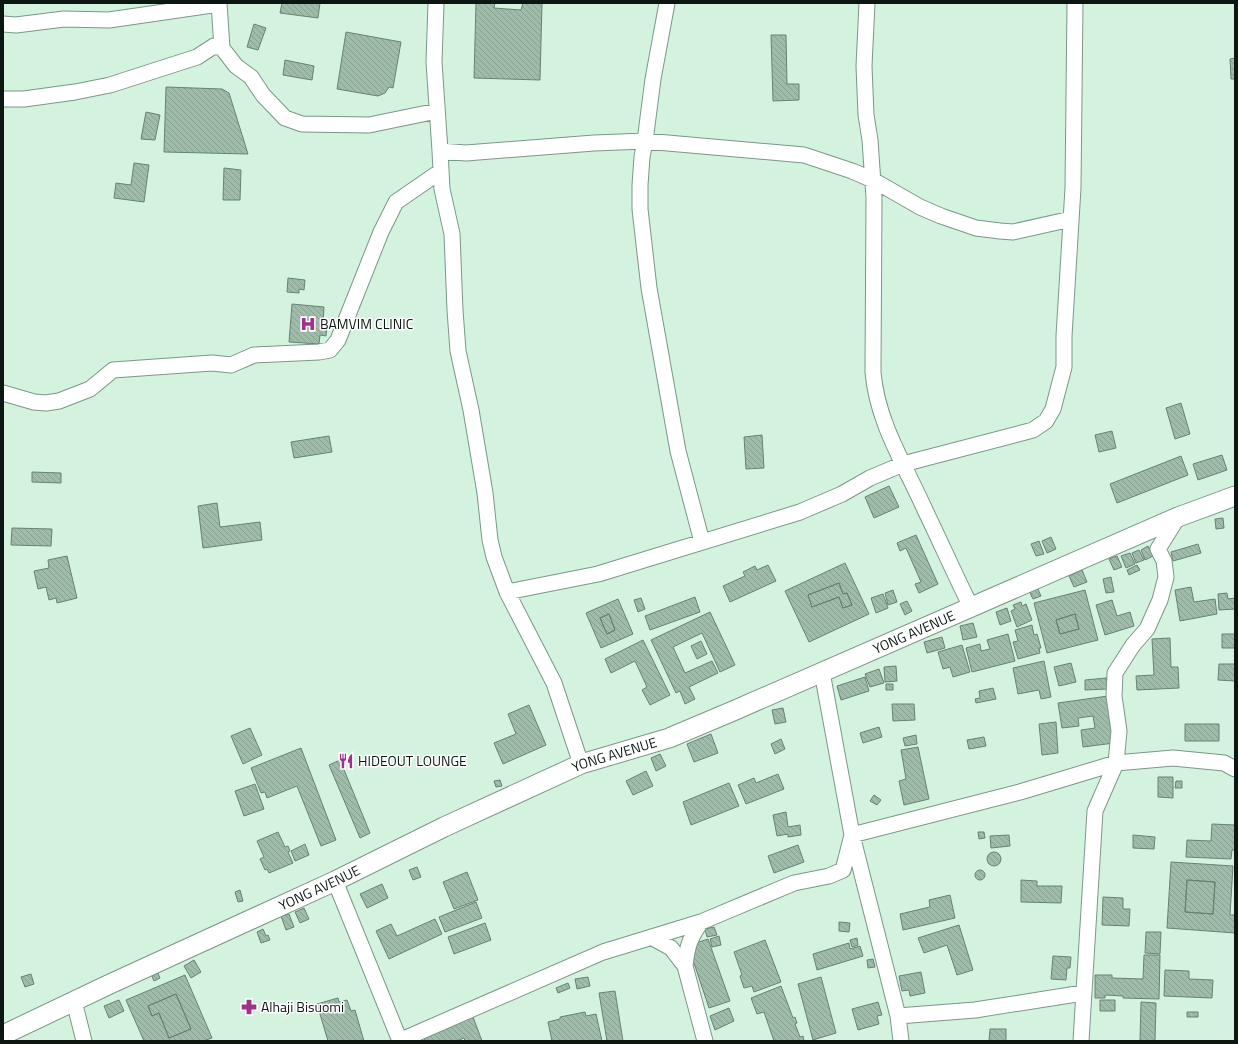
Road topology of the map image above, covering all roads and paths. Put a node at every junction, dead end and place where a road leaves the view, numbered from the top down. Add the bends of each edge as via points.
1 (436, 3) edge
2 (667, 3) edge
3 (867, 3) edge
4 (1075, 3) edge
5 (219, 4) edge
6 (3, 24) edge
7 (222, 48) junction
8 (3, 99) edge
9 (437, 110) junction
10 (646, 140) junction
11 (440, 152) junction
12 (441, 171) junction
13 (873, 180) junction
14 (1071, 219) junction
15 (3, 393) edge
16 (903, 464) junction
17 (1235, 496) edge
18 (1178, 517) junction
19 (702, 542) junction
20 (507, 592) junction
21 (972, 607) junction
22 (822, 672) junction
23 (1116, 763) junction
24 (581, 764) junction
25 (1235, 769) edge
26 (852, 835) junction
27 (335, 881) junction
28 (701, 922) junction
29 (651, 937) junction
30 (685, 966) junction
31 (1083, 993) junction
32 (74, 1001) junction
33 (898, 1016) junction
34 (4, 1031) edge
35 (84, 1041) edge
36 (399, 1041) edge
37 (705, 1041) edge
38 (901, 1041) edge
39 (1081, 1041) edge

1 - 9 street via 434,62
2 - 10 street via 653,78
3 - 13 street via 864,66
4 - 14 street
5 - 6 street via 109,20 64,19 16,25
5 - 7 street
7 - 8 street via 214,46 197,57 110,85 31,98
7 - 9 street via 236,66 251,77 274,108 285,118 302,124 369,125
9 - 11 street
10 - 11 street via 466,153
10 - 13 street via 804,155
10 - 19 street via 642,157 640,209 649,288 678,451
11 - 12 street
12 - 15 street via 396,202 381,232 338,340 330,350 254,355 231,365 212,363 113,370 90,389 59,401 46,403
12 - 20 street via 442,189 452,234 458,351 471,410 490,540
13 - 14 street via 920,207 976,228 1013,232
13 - 16 street via 875,388 891,439
14 - 16 street via 1064,367 1053,409 1046,421 1033,430
16 - 19 street via 800,512
16 - 21 street
17 - 18 street, YONG AVENUE
18 - 21 street, YONG AVENUE
18 - 23 street via 1158,549 1164,561 1166,577 1160,600 1147,629 1115,673 1114,696 1119,731
19 - 20 street via 598,574
20 - 24 street via 554,683
21 - 22 street, YONG AVENUE
22 - 24 street, YONG AVENUE via 669,738
22 - 26 street
23 - 25 street via 1173,758 1224,763
23 - 26 street via 1020,792
23 - 31 street via 1096,811
24 - 27 street, YONG AVENUE
26 - 28 street via 843,870 829,876 794,883
26 - 33 street
27 - 32 street, YONG AVENUE
27 - 36 street
28 - 29 street
28 - 30 street via 687,948
29 - 30 street via 671,948
29 - 36 street via 603,952
30 - 37 street
31 - 33 street via 975,1010
31 - 39 street
32 - 34 street, YONG AVENUE
32 - 35 street
33 - 38 street

